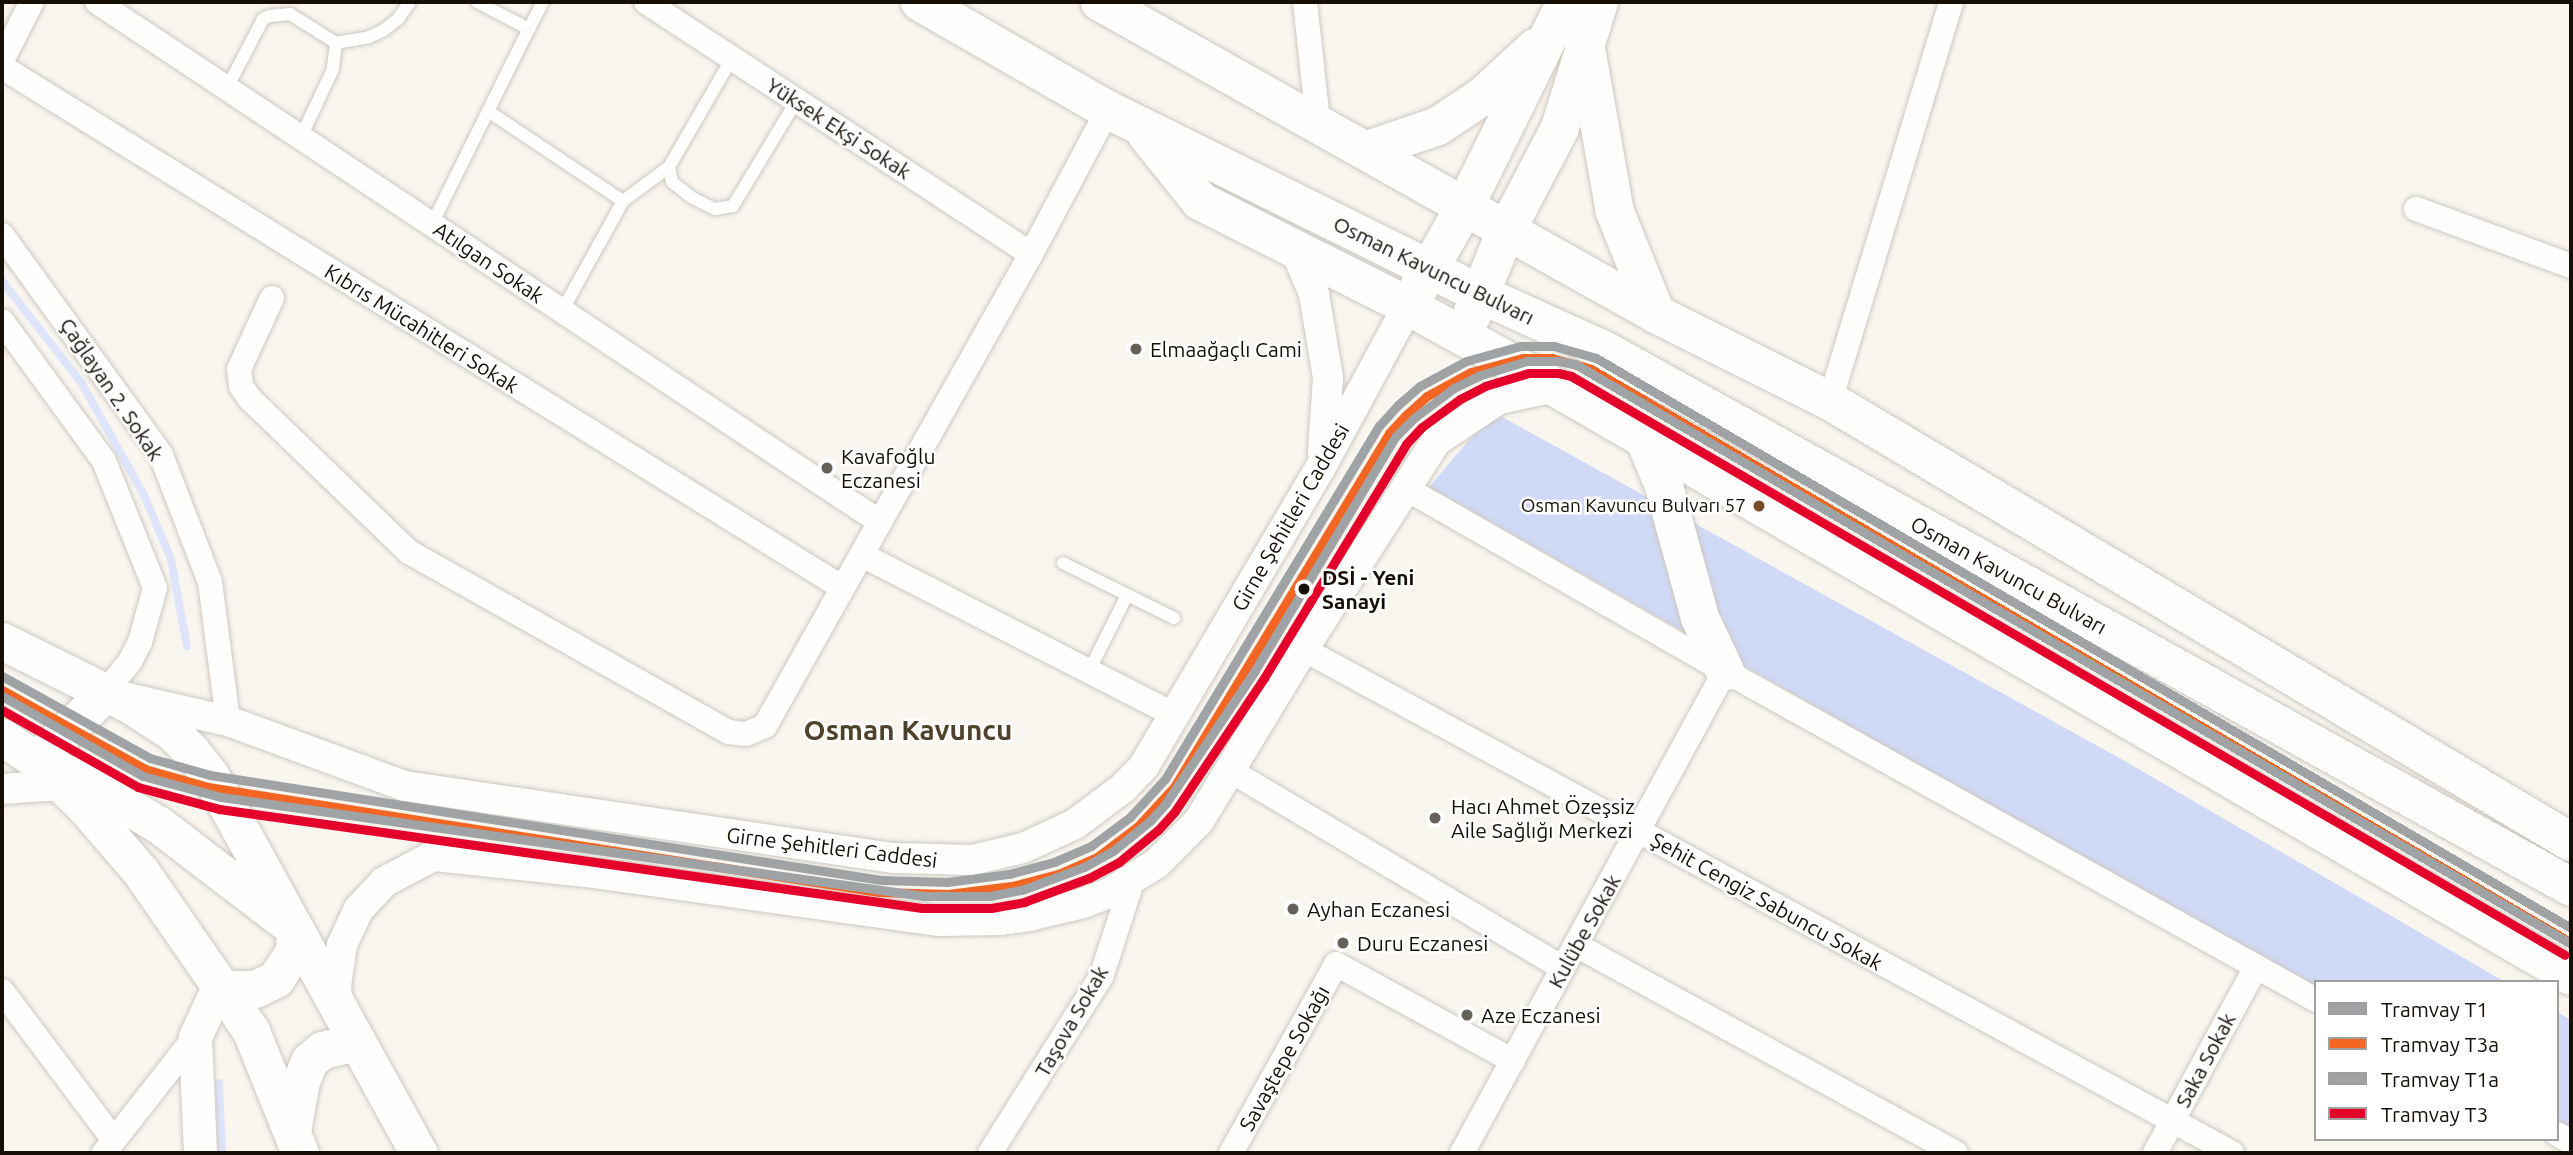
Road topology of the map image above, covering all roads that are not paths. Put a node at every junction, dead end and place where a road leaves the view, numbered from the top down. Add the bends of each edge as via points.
1 (32, 2) edge
2 (97, 2) edge
3 (410, 2) edge
4 (477, 2) edge
5 (543, 2) edge
6 (646, 2) edge
7 (920, 2) edge
8 (1100, 2) edge
9 (1305, 2) edge
10 (1599, 2) edge
11 (1951, 2) edge
12 (1568, 28) edge
13 (529, 29) junction
14 (336, 43) junction
15 (732, 58) junction
16 (2, 60) edge
17 (2, 68) edge
18 (227, 88) junction
19 (797, 100) junction
20 (488, 111) junction
21 (1124, 117) junction
22 (1318, 122) junction
23 (301, 137) junction
24 (1368, 150) junction
25 (670, 167) junction
26 (623, 201) junction
27 (1464, 208) junction
28 (2416, 209) dead end
29 (432, 224) junction
30 (1506, 231) junction
31 (2, 235) edge
32 (1296, 251) junction
33 (1031, 254) junction
34 (2571, 266) edge
35 (1430, 269) junction
36 (1482, 295) junction
37 (272, 298) dead end
38 (1408, 306) junction
39 (562, 311) junction
40 (1656, 314) junction
41 (2, 321) edge
42 (1462, 335) junction
43 (1555, 387) junction
44 (1830, 401) junction
45 (1645, 440) junction
46 (1322, 465) junction
47 (1405, 488) junction
48 (880, 522) junction
49 (862, 555) junction
50 (1063, 563) dead end
51 (843, 588) junction
52 (1127, 595) junction
53 (1174, 618) dead end
54 (2, 641) edge
55 (1303, 649) junction
56 (1089, 671) junction
57 (1725, 671) junction
58 (106, 694) junction
59 (1173, 714) junction
60 (228, 721) junction
61 (2, 737) edge
62 (33, 768) edge
63 (1231, 771) junction
64 (2, 789) edge
65 (1638, 831) junction
66 (2571, 842) edge
67 (1133, 879) junction
68 (2571, 887) edge
69 (295, 929) junction
70 (1576, 946) junction
71 (2256, 967) junction
72 (1563, 968) junction
73 (2571, 976) edge
74 (219, 985) junction
75 (2, 991) edge
76 (2314, 999) edge
77 (338, 1006) junction
78 (195, 1037) junction
79 (356, 1042) junction
80 (1513, 1061) junction
81 (2172, 1121) junction
82 (296, 1142) edge
83 (109, 1147) edge
84 (200, 1153) edge
85 (419, 1153) edge
86 (990, 1153) edge
87 (1231, 1153) edge
88 (1462, 1153) edge
89 (1956, 1153) edge
90 (2155, 1153) edge
91 (2232, 1153) edge

1 - 16 street
2 - 18 street, Atılgan Sokak
3 - 14 lane via 384,30 361,40
4 - 13 lane
5 - 13 lane
6 - 15 street, Yüksek Ekşi Sokak
7 - 21 highway, Osman Kavuncu Bulvarı
8 - 22 highway
9 - 22 street
10 - 12 highway
11 - 44 street
12 - 24 highway via 1438,126
12 - 27 highway
12 - 30 highway via 1560,128
12 - 40 highway via 1615,212
13 - 20 lane
14 - 18 lane via 290,14 270,16 263,19
14 - 23 lane via 333,69
15 - 19 street, Yüksek Ekşi Sokak
15 - 25 lane
17 - 51 street, Kıbrıs Mücahitleri Sokak
18 - 23 street, Atılgan Sokak
19 - 25 lane via 737,202 728,209 715,209 691,197 673,182
19 - 33 street, Yüksek Ekşi Sokak
20 - 26 lane
20 - 29 lane
21 - 32 highway via 1200,201
21 - 33 street
21 - 35 highway, Osman Kavuncu Bulvarı
22 - 24 highway
23 - 29 street, Atılgan Sokak
24 - 27 highway
25 - 26 lane
26 - 39 lane
27 - 30 highway
27 - 35 highway
28 - 34 street
29 - 39 street, Atılgan Sokak
30 - 36 highway
30 - 40 highway
31 - 60 street, Çağlayan 2. Sokak via 161,455 210,582
32 - 38 highway
32 - 46 street via 1314,294 1328,378
33 - 48 street
35 - 36 highway, Osman Kavuncu Bulvarı
35 - 38 highway
36 - 42 highway
36 - 68 highway, Osman Kavuncu Bulvarı via 1604,350
37 - 51 street via 239,369 241,386 409,552 729,732 746,734 765,726
38 - 42 highway
38 - 46 street, Girne Şehitleri Caddesi
39 - 48 street, Atılgan Sokak
40 - 44 highway
41 - 58 street via 104,461 155,588 140,642
42 - 43 highway
43 - 45 highway
43 - 47 street via 1499,399 1436,441
44 - 66 highway
45 - 57 highway via 1670,508 1700,618
45 - 73 highway
46 - 59 street, Girne Şehitleri Caddesi
47 - 55 street
47 - 57 street
48 - 49 street
49 - 51 street
49 - 56 street
50 - 52 lane
52 - 53 lane
52 - 56 lane
54 - 58 main road
55 - 63 street
55 - 65 street, Şehit Cengiz Sabuncu Sokak
56 - 59 street
57 - 65 street, Kulübe Sokak
57 - 71 street
58 - 60 street, Girne Şehitleri Caddesi
58 - 62 main road
58 - 69 main road via 152,717 191,751 210,775
59 - 60 street, Girne Şehitleri Caddesi via 1144,766 1075,824 1023,848 947,862 864,855 405,786
61 - 62 main road
62 - 64 street
62 - 69 main road via 91,784 159,825
62 - 74 main road via 114,839
63 - 67 street via 1199,821 1156,864
63 - 72 street
65 - 70 street, Kulübe Sokak
65 - 81 street, Şehit Cengiz Sabuncu Sokak
67 - 77 street via 1057,911 1001,920 940,920 433,856 384,881 359,909 342,946
67 - 86 street, Taşova Sokak via 1101,977
69 - 74 main road via 294,951 276,979 255,989
69 - 77 main road
70 - 72 street, Kulübe Sokak
70 - 89 street
71 - 76 street
71 - 81 street, Saka Sokak
72 - 80 street, Kulübe Sokak
74 - 78 main road
74 - 82 main road via 251,1031
75 - 83 street
77 - 79 main road
78 - 83 street
78 - 84 main road
79 - 82 main road via 323,1050 309,1061 300,1082
79 - 85 main road
80 - 87 street, Savaştepe Sokağı via 1336,964
80 - 88 street, Kulübe Sokak
81 - 90 street, Saka Sokak
81 - 91 street, Şehit Cengiz Sabuncu Sokak

